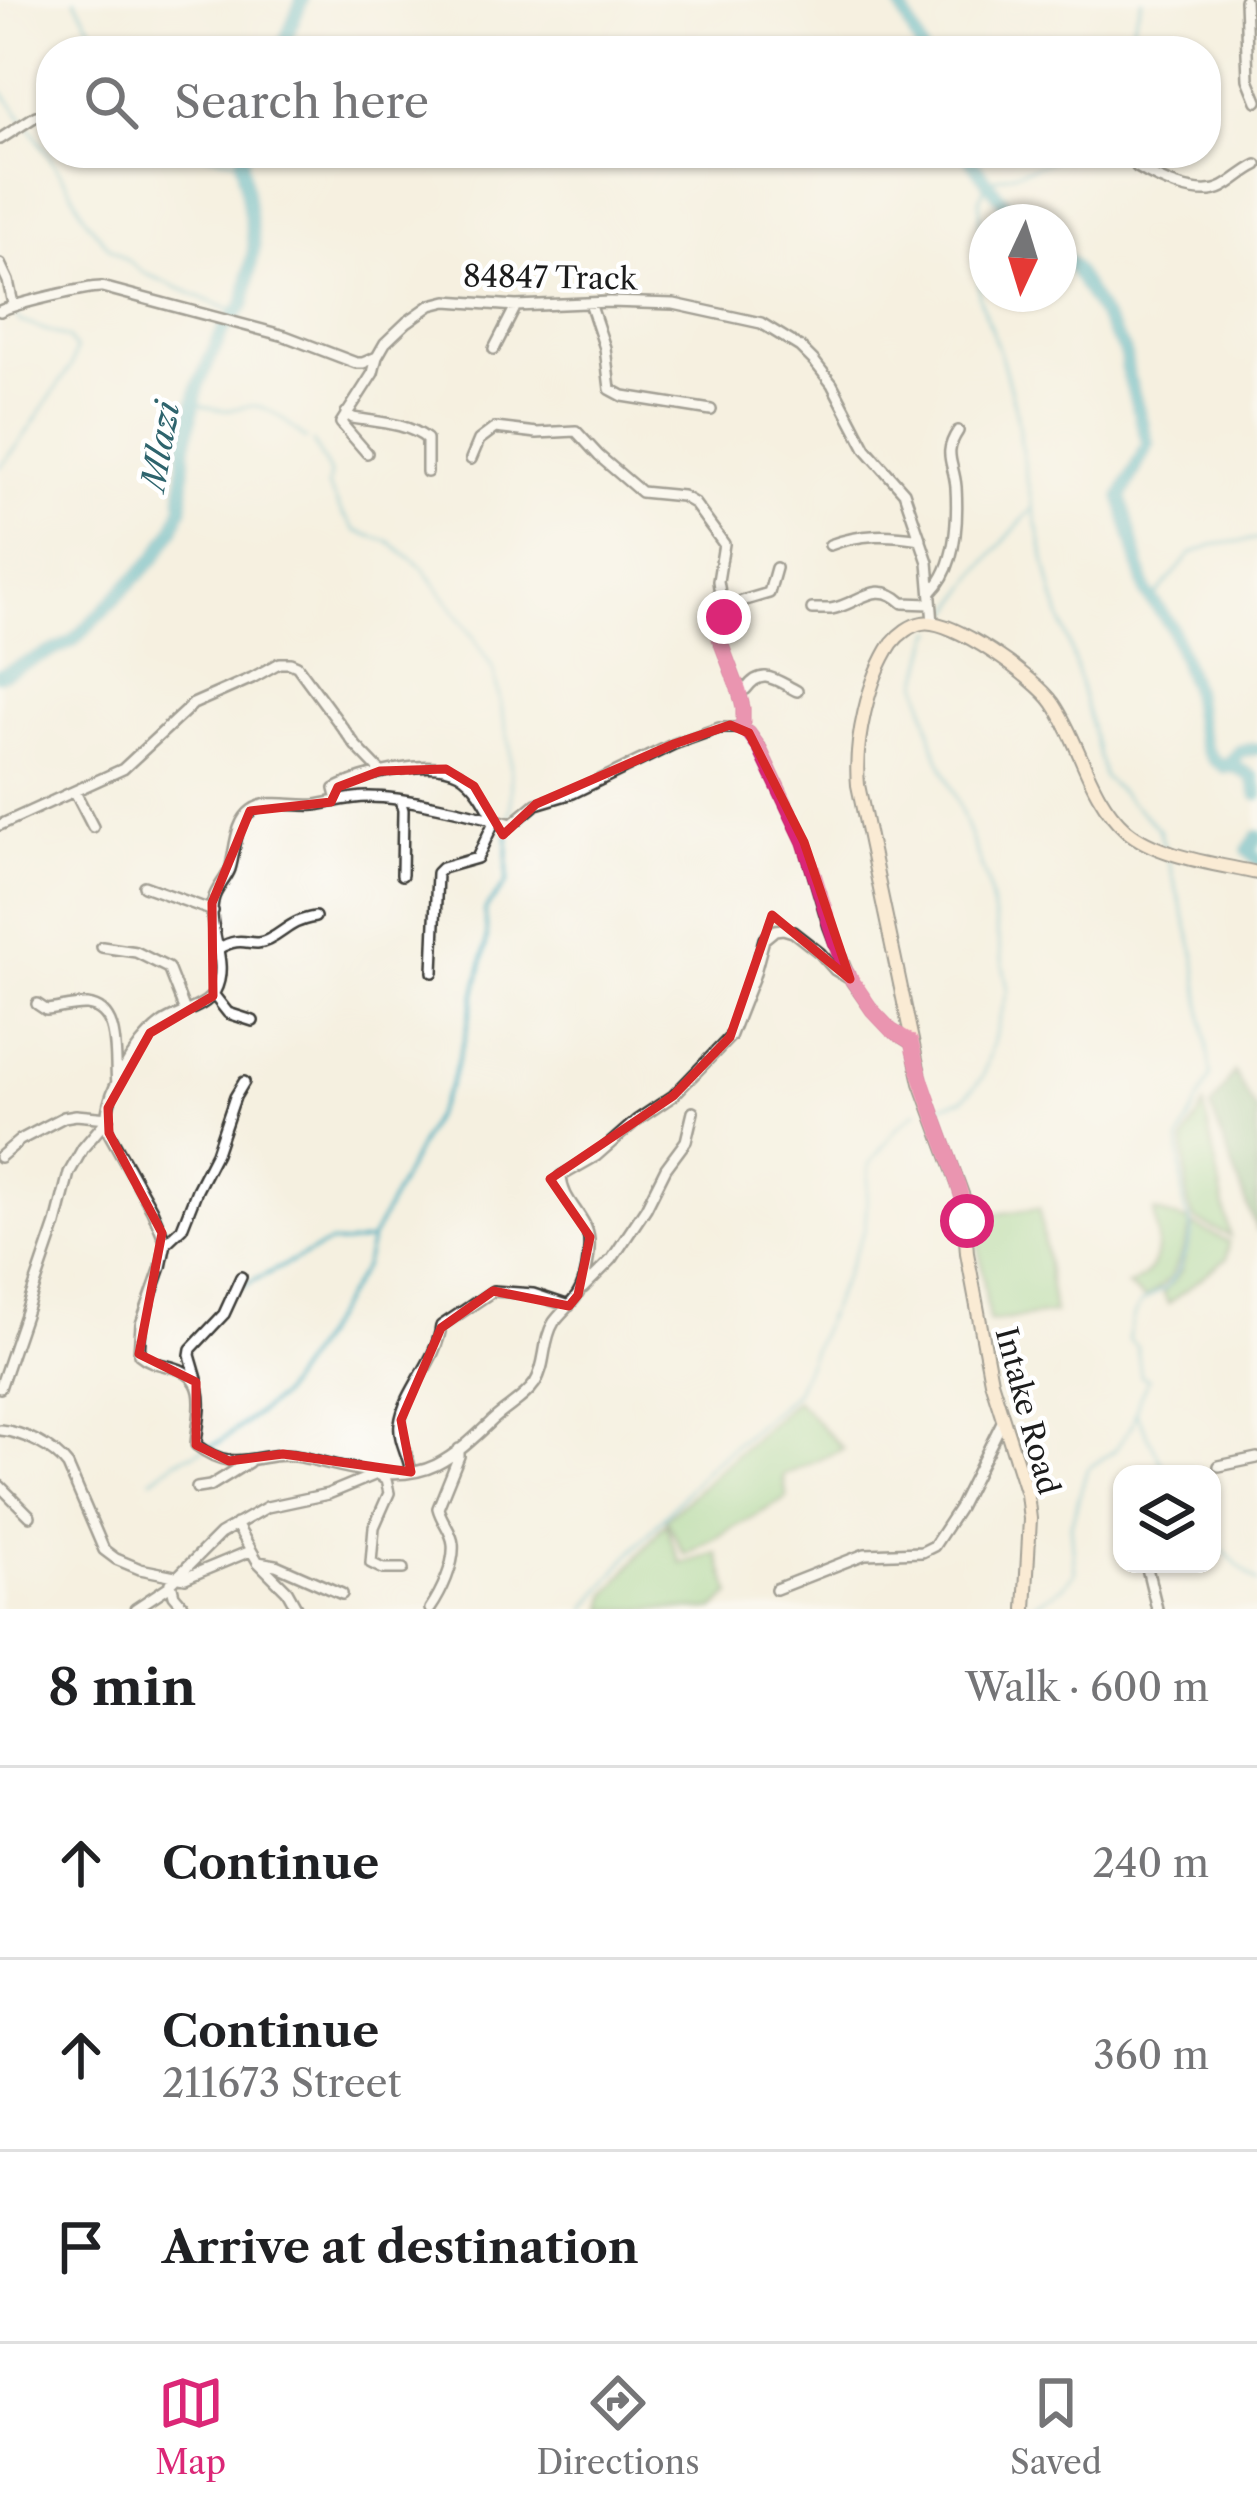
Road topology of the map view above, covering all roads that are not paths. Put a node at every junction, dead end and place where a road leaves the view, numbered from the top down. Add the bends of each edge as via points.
1 (1245, 0) edge
2 (1257, 26) edge
3 (1246, 37) junction
4 (1257, 101) edge
5 (36, 116) dead end
6 (0, 139) edge
7 (1257, 165) edge
8 (1139, 168) edge
9 (0, 264) edge
10 (590, 303) junction
11 (13, 304) junction
12 (516, 306) junction
13 (0, 311) edge
14 (494, 349) dead end
15 (377, 357) junction
16 (711, 410) dead end
17 (346, 413) junction
18 (958, 431) dead end
19 (367, 453) dead end
20 (471, 459) dead end
21 (427, 472) dead end
22 (921, 539) junction
23 (830, 545) dead end
24 (776, 568) dead end
25 (932, 591) junction
26 (930, 604) junction
27 (812, 609) dead end
28 (933, 623) junction
29 (722, 628) junction
30 (737, 685) junction
31 (797, 692) dead end
32 (738, 728) junction
33 (380, 771) junction
34 (75, 792) junction
35 (338, 800) junction
36 (400, 800) junction
37 (495, 820) junction
38 (0, 825) edge
39 (92, 827) dead end
40 (1257, 873) edge
41 (402, 875) dead end
42 (144, 886) dead end
43 (213, 911) junction
44 (315, 917) dead end
45 (102, 947) dead end
46 (218, 949) junction
47 (433, 972) dead end
48 (851, 982) junction
49 (213, 994) junction
50 (37, 1004) dead end
51 (184, 1011) junction
52 (253, 1021) dead end
53 (911, 1042) junction
54 (244, 1082) dead end
55 (117, 1084) junction
56 (693, 1112) dead end
57 (108, 1118) junction
58 (0, 1157) edge
59 (166, 1243) junction
60 (241, 1277) dead end
61 (579, 1292) junction
62 (568, 1306) junction
63 (197, 1384) junction
64 (0, 1388) edge
65 (1003, 1422) junction
66 (0, 1430) edge
67 (459, 1450) junction
68 (1257, 1458) edge
69 (249, 1462) junction
70 (1221, 1466) edge
71 (411, 1472) junction
72 (379, 1474) junction
73 (0, 1486) edge
74 (197, 1488) dead end
75 (5, 1497) edge
76 (30, 1516) dead end
77 (236, 1524) junction
78 (250, 1551) junction
79 (258, 1562) junction
80 (403, 1569) dead end
81 (1148, 1573) edge
82 (173, 1581) junction
83 (776, 1589) dead end
84 (342, 1594) dead end
85 (135, 1609) edge
86 (186, 1609) edge
87 (297, 1609) edge
88 (430, 1609) edge
89 (1025, 1609) edge
90 (1157, 1609) edge

1 - 3 street
2 - 3 street
3 - 4 street
5 - 6 street
7 - 8 street via 1224,187 1203,190
9 - 11 street
10 - 12 street, 84847 Track
10 - 16 street via 610,389
10 - 22 street, 84847 Track via 674,304 738,316 800,346 904,492
11 - 13 street
11 - 15 street via 102,287 285,335 356,363
12 - 14 street
12 - 15 street, 84847 Track via 431,305
15 - 17 street, 84847 Track
17 - 19 street via 342,426
17 - 21 street via 423,435
18 - 25 street via 948,453 955,480 947,572
20 - 29 street via 495,428 576,431 637,490 688,499 725,550
22 - 23 street via 879,535
22 - 25 street, 84847 Track
24 - 29 street via 769,593 742,602
25 - 26 street, 84847 Track
26 - 27 street via 880,592
26 - 28 street, 84847 Track
28 - 40 street via 1011,664 1053,701 1106,808 1127,832
28 - 53 street, Intake Road via 900,634 885,657 856,766
29 - 30 street
30 - 31 street via 746,689 763,676
30 - 32 street
32 - 37 street via 674,744 536,804 516,824
32 - 48 street via 759,747 804,842
33 - 34 street via 285,662 189,706 123,770
33 - 35 street via 338,788
33 - 37 street via 454,771
34 - 38 street
34 - 39 street
35 - 36 street
35 - 43 street via 250,812
36 - 37 street
36 - 41 street
37 - 47 street via 477,858 437,873
42 - 43 street
43 - 46 street
44 - 46 street via 265,942 232,940
45 - 51 street via 168,968
46 - 49 street
48 - 53 street
48 - 61 street via 793,932 770,932 730,1037 673,1096 561,1176 590,1237
49 - 51 street
49 - 52 street via 229,1013
50 - 55 street via 101,1011 114,1027
51 - 55 street via 150,1033
53 - 65 street, Intake Road via 963,1197 983,1345
54 - 59 street via 182,1228
55 - 57 street
56 - 61 street via 686,1141 646,1208
57 - 58 street via 68,1116
57 - 59 street
57 - 64 street via 69,1173
59 - 63 street via 139,1354
60 - 63 street via 229,1307 191,1349
61 - 62 street
62 - 67 street via 554,1322 530,1390
62 - 71 street via 493,1291 441,1326 401,1420
63 - 69 street via 196,1445 220,1460
65 - 83 street via 934,1546 865,1554
65 - 89 street, Intake Road via 1030,1519
66 - 82 street via 60,1456 107,1553
67 - 71 street
67 - 88 street via 438,1508 453,1551
68 - 70 street
69 - 72 street via 283,1454
69 - 74 street
71 - 72 street
72 - 77 street via 272,1504
72 - 80 street via 389,1493 374,1527 371,1563
73 - 75 street
75 - 76 street
77 - 78 street
77 - 82 street
78 - 79 street
78 - 82 street
79 - 84 street
79 - 87 street
81 - 90 street
82 - 85 street
82 - 86 street

